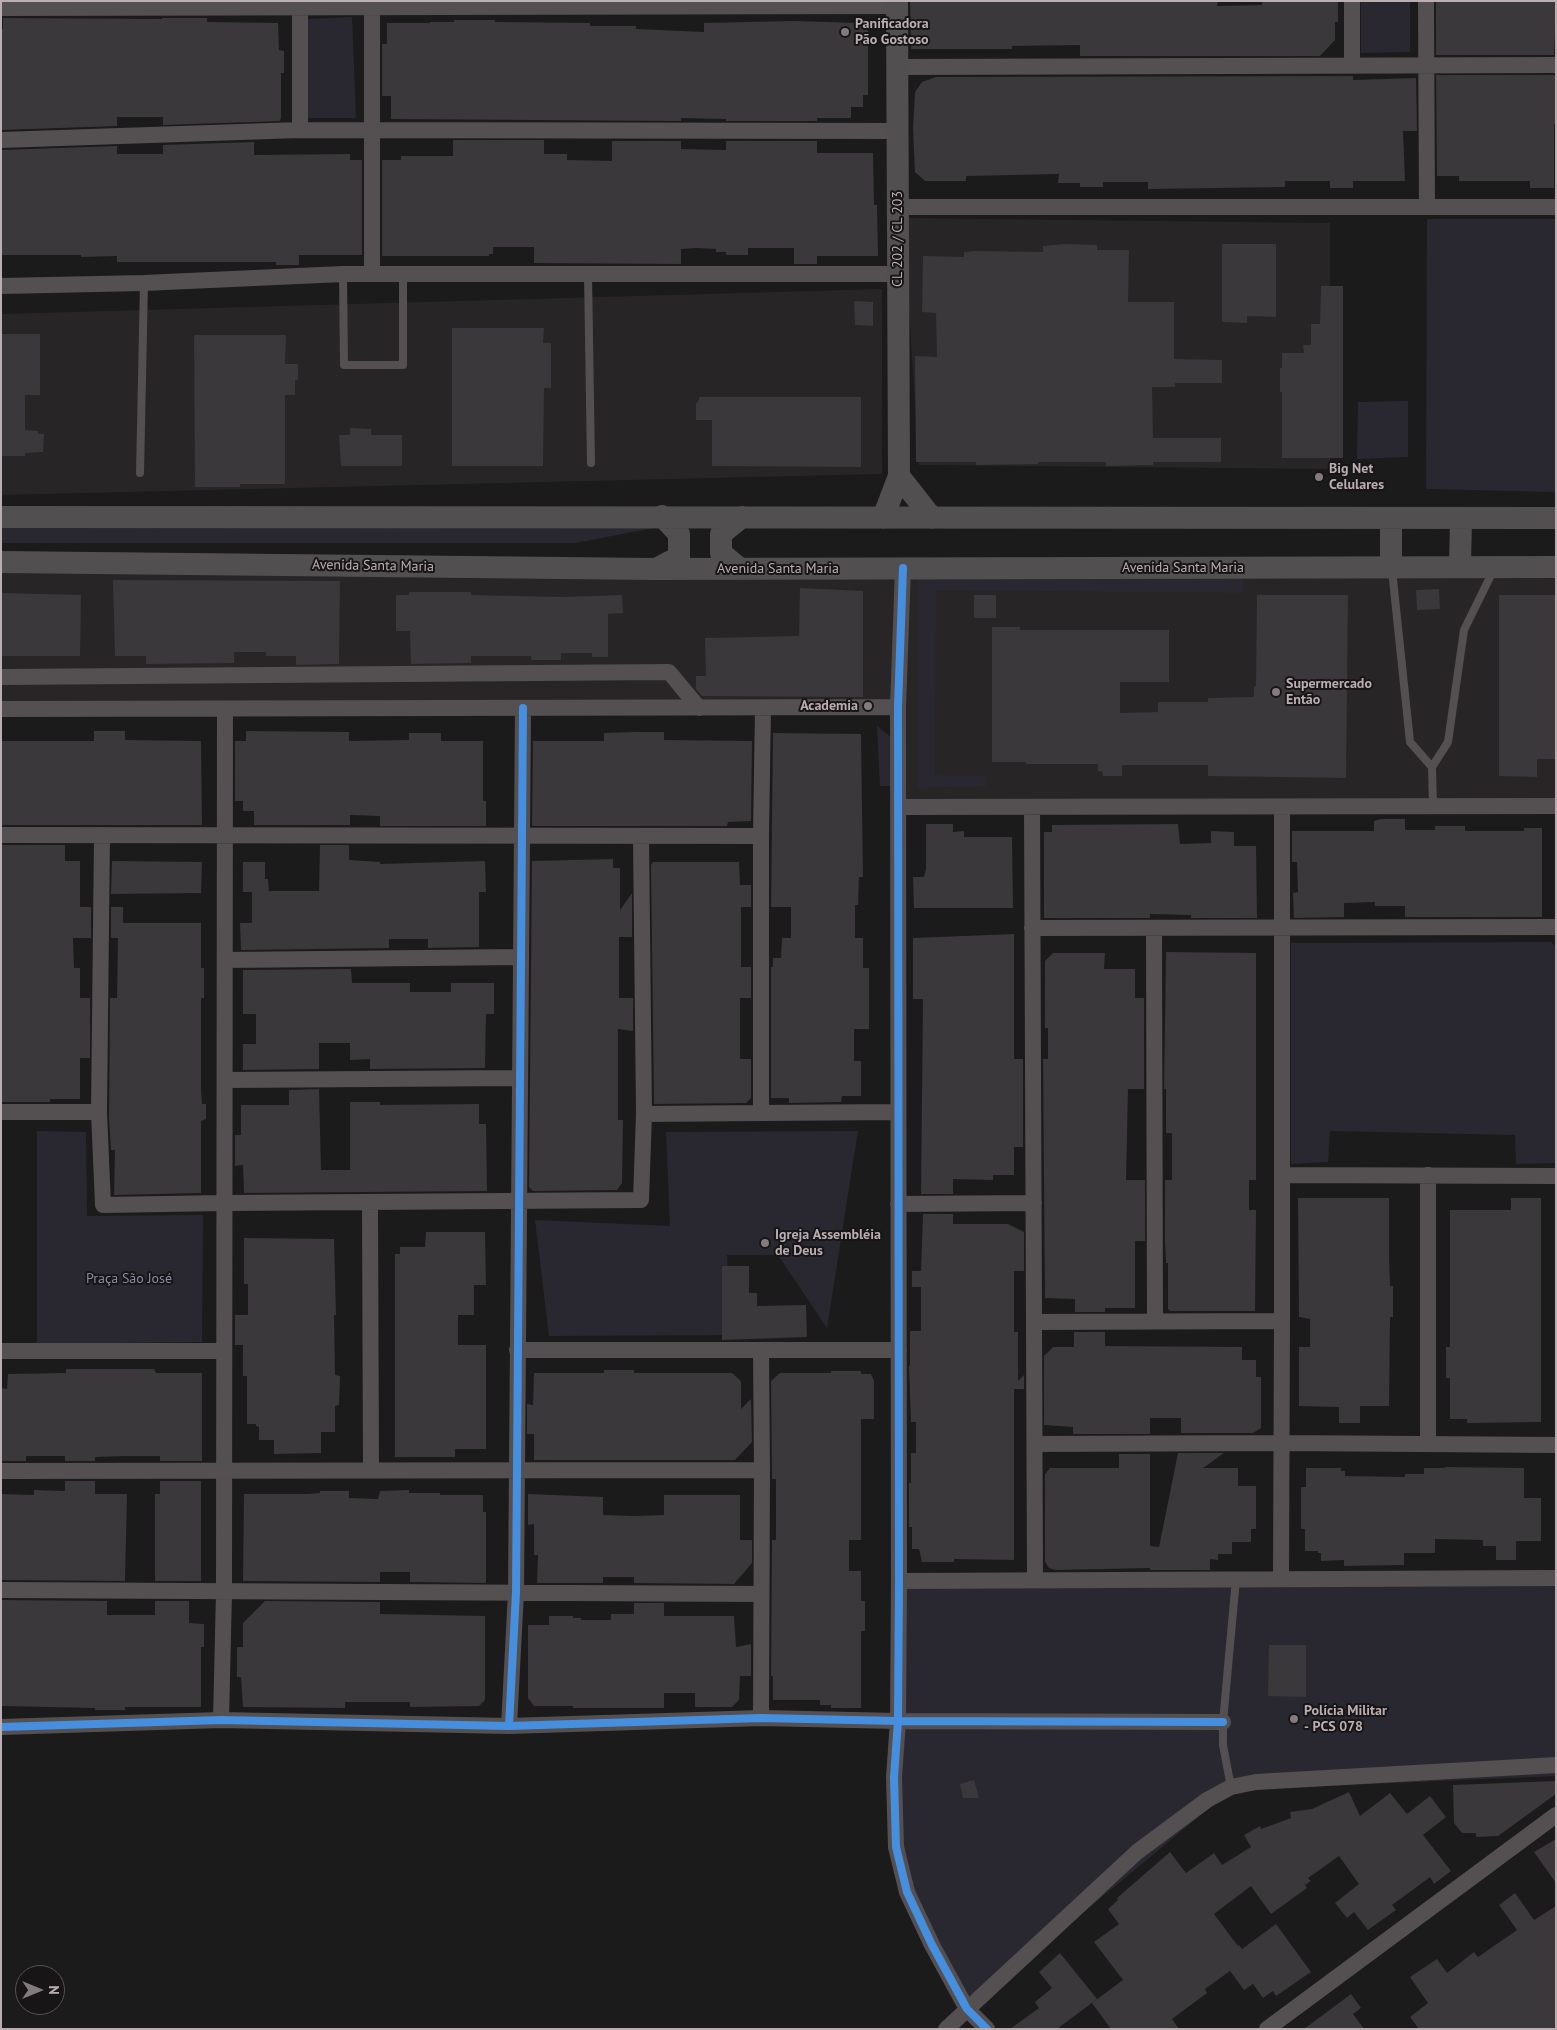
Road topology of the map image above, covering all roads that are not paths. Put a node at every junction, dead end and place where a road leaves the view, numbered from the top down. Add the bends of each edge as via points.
1 (1352, 1) edge
2 (1426, 1) edge
3 (300, 4) edge
4 (897, 4) edge
5 (372, 7) junction
6 (1, 8) edge
7 (1556, 65) edge
8 (1352, 66) junction
9 (1425, 66) junction
10 (898, 67) junction
11 (300, 130) junction
12 (372, 130) junction
13 (898, 131) junction
14 (1, 140) edge
15 (898, 207) junction
16 (1427, 207) junction
17 (1556, 207) edge
18 (343, 274) junction
19 (372, 274) junction
20 (403, 274) junction
21 (588, 274) junction
22 (898, 274) junction
23 (144, 282) junction
24 (1, 286) edge
25 (591, 463) dead end
26 (140, 473) dead end
27 (899, 476) junction
28 (662, 516) junction
29 (742, 517) junction
30 (1, 518) edge
31 (882, 518) junction
32 (932, 518) junction
33 (1391, 518) junction
34 (1461, 518) junction
35 (1556, 518) edge
36 (1, 562) edge
37 (1460, 567) junction
38 (1494, 567) junction
39 (1556, 567) edge
40 (903, 568) junction
41 (1392, 568) junction
42 (655, 569) junction
43 (740, 569) junction
44 (1, 677) edge
45 (898, 707) junction
46 (522, 708) junction
47 (699, 708) junction
48 (763, 708) junction
49 (1, 709) edge
50 (225, 709) junction
51 (1432, 767) junction
52 (1282, 806) junction
53 (1433, 806) junction
54 (1556, 806) edge
55 (899, 807) junction
56 (1032, 807) junction
57 (1, 835) edge
58 (102, 835) junction
59 (225, 835) junction
60 (522, 836) junction
61 (641, 836) junction
62 (761, 836) junction
63 (1556, 927) edge
64 (1032, 928) junction
65 (1154, 928) junction
66 (1282, 928) junction
67 (520, 957) junction
68 (225, 960) junction
69 (520, 1078) junction
70 (225, 1080) junction
71 (1, 1112) edge
72 (100, 1112) junction
73 (898, 1112) junction
74 (761, 1113) junction
75 (644, 1114) junction
76 (1282, 1175) junction
77 (1428, 1175) junction
78 (1556, 1176) edge
79 (518, 1201) junction
80 (370, 1202) junction
81 (225, 1203) junction
82 (1034, 1203) junction
83 (898, 1204) junction
84 (1155, 1321) junction
85 (1282, 1321) junction
86 (1034, 1322) junction
87 (518, 1350) junction
88 (761, 1350) junction
89 (899, 1350) junction
90 (1, 1351) edge
91 (224, 1351) junction
92 (1282, 1443) junction
93 (1034, 1444) junction
94 (1428, 1444) junction
95 (1556, 1445) edge
96 (224, 1470) junction
97 (371, 1470) junction
98 (516, 1470) junction
99 (762, 1470) junction
100 (1, 1471) edge
101 (1556, 1578) edge
102 (1236, 1579) junction
103 (1281, 1579) junction
104 (1035, 1580) junction
105 (899, 1581) junction
106 (1, 1590) edge
107 (224, 1591) junction
108 (516, 1592) junction
109 (761, 1594) junction
110 (761, 1718) junction
111 (221, 1720) junction
112 (898, 1721) junction
113 (1223, 1722) junction
114 (509, 1726) junction
115 (1, 1727) edge
116 (1556, 1765) edge
117 (1232, 1787) junction
118 (1556, 1814) edge
119 (967, 2009) junction
120 (946, 2029) edge
121 (987, 2029) edge
122 (1267, 2029) edge

1 - 8 street
2 - 9 street
3 - 5 street
3 - 6 street
3 - 11 street
4 - 5 street
4 - 10 main road, CL 202 / CL 203
5 - 12 street
7 - 9 street
8 - 9 street
8 - 10 street
9 - 16 street
10 - 13 main road, CL 202 / CL 203
11 - 12 street
11 - 14 street
12 - 13 street
12 - 19 street
13 - 15 main road, CL 202 / CL 203
15 - 16 street
15 - 22 main road, CL 202 / CL 203
16 - 17 street
18 - 19 street
18 - 20 lane via 344,365 403,365
18 - 23 street
19 - 20 street
20 - 21 street
21 - 22 street
21 - 25 lane
22 - 27 main road, CL 202 / CL 203
23 - 24 street
23 - 26 lane
27 - 31 main road
27 - 32 main road
28 - 29 main road
28 - 30 main road
28 - 42 main road via 679,534 678,557
29 - 31 main road
29 - 43 main road via 722,534 722,553
31 - 32 main road
32 - 33 main road
33 - 34 main road
33 - 41 main road
34 - 35 main road
34 - 37 main road
36 - 42 main road, Avenida Santa Maria
37 - 38 main road, Avenida Santa Maria
37 - 41 main road, Avenida Santa Maria
38 - 39 main road, Avenida Santa Maria
38 - 51 lane via 1464,630 1448,742
40 - 41 main road, Avenida Santa Maria
40 - 43 main road, Avenida Santa Maria
40 - 45 street
41 - 51 lane via 1410,742
42 - 43 main road, Avenida Santa Maria
44 - 47 street via 669,672
45 - 48 street
45 - 55 street
46 - 47 street
46 - 50 street
46 - 60 street
47 - 48 street
48 - 62 street
49 - 50 street
50 - 59 street
51 - 53 lane
52 - 53 street
52 - 56 street
52 - 66 street
53 - 54 street
55 - 56 street
55 - 73 street
56 - 64 street
57 - 58 street
58 - 59 street
58 - 72 street
59 - 60 street
59 - 68 street
60 - 61 street
60 - 67 street
61 - 62 street
61 - 75 street
62 - 74 street
63 - 66 street
64 - 65 street
64 - 82 street
65 - 66 street
65 - 84 street
66 - 76 street
67 - 68 street
67 - 69 street
68 - 70 street
69 - 70 street
69 - 79 street
70 - 81 street
71 - 72 street
72 - 81 street via 104,1205
73 - 74 street
73 - 83 street
74 - 75 street
75 - 79 street via 641,1200
76 - 77 street
76 - 85 street
77 - 78 street
77 - 94 street
79 - 80 street
79 - 87 street
80 - 81 street
80 - 97 street
81 - 91 street
82 - 83 street
82 - 86 street
83 - 89 street
84 - 85 street
84 - 86 street
85 - 92 street
86 - 93 street
87 - 88 street
87 - 98 street
88 - 89 street
88 - 99 street
89 - 105 street
90 - 91 street
91 - 96 street
92 - 93 street
92 - 94 street
92 - 103 street
93 - 104 street
94 - 95 street
96 - 97 street
96 - 100 street
96 - 107 street
97 - 98 street
98 - 99 street
98 - 108 street
99 - 109 street
101 - 103 street
102 - 103 street
102 - 104 street
102 - 113 lane
104 - 105 street
105 - 112 street
106 - 107 street
107 - 108 street
107 - 111 street
108 - 109 street
108 - 114 street
109 - 110 street
110 - 112 street
110 - 114 street
111 - 114 street
111 - 115 street
112 - 113 street
112 - 119 street via 894,1777 896,1847 907,1892
113 - 117 lane via 1223,1744
116 - 117 street via 1256,1782
117 - 119 street via 1199,1806 1137,1852
118 - 122 street
119 - 120 street
119 - 121 street

